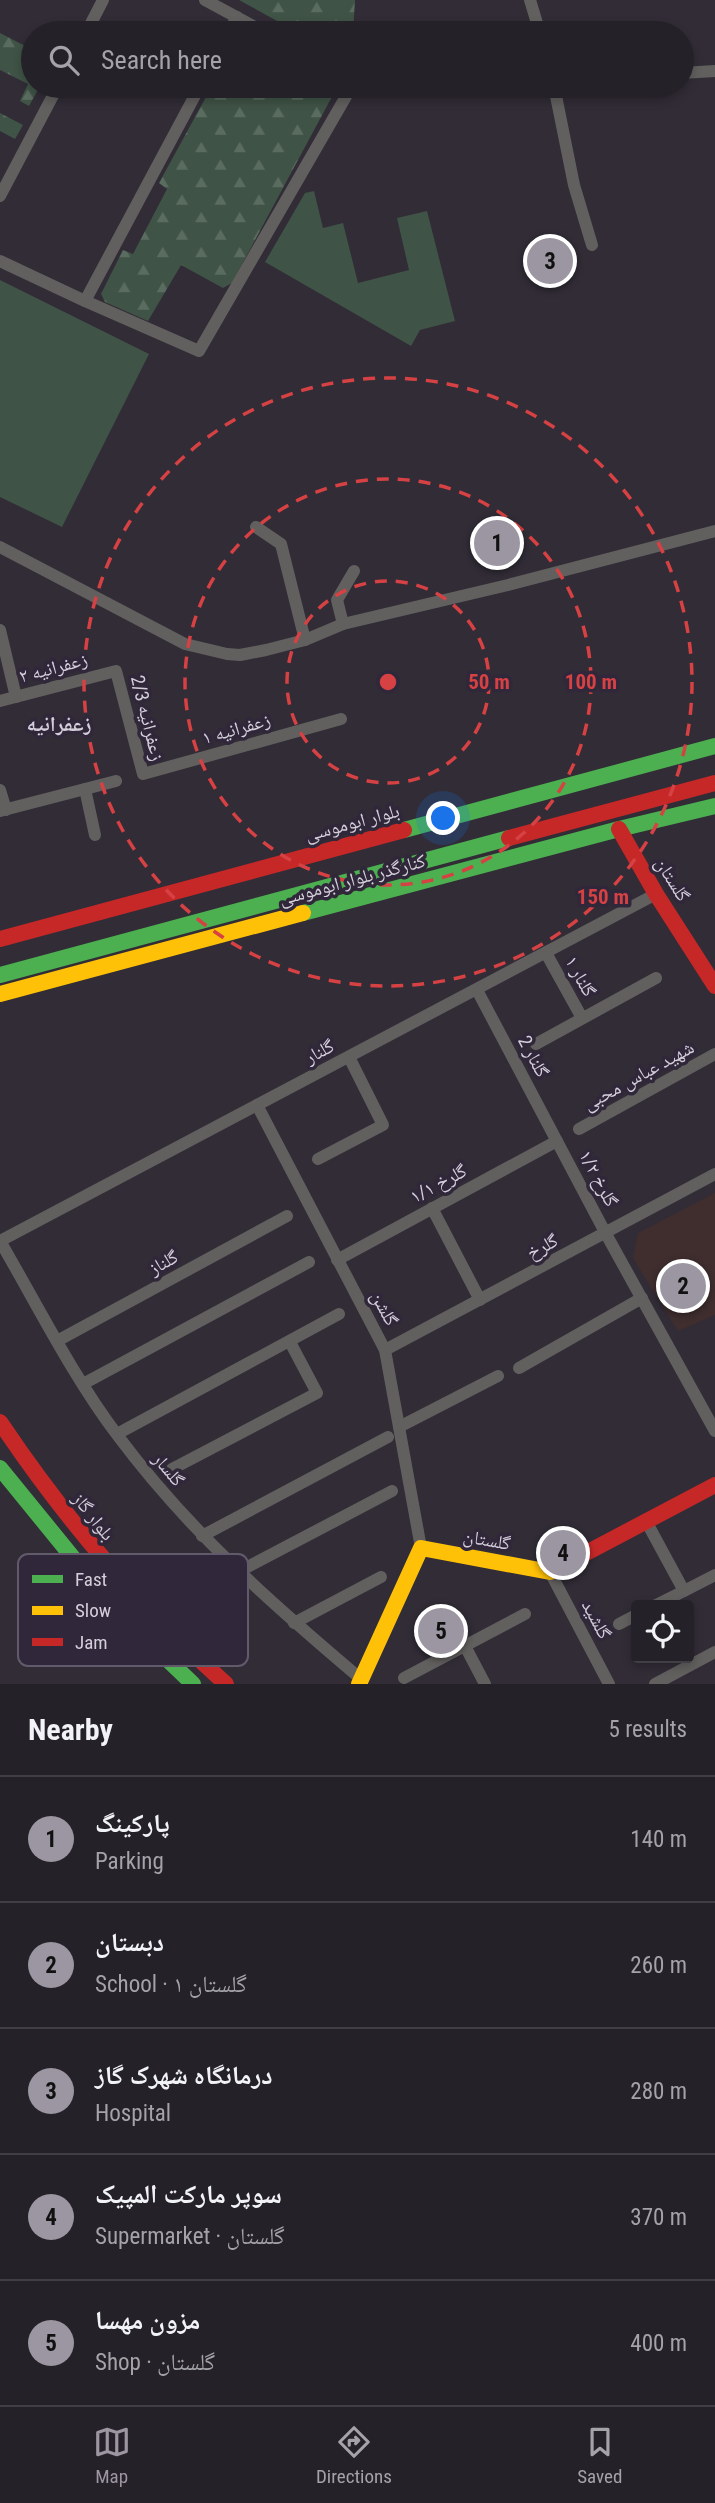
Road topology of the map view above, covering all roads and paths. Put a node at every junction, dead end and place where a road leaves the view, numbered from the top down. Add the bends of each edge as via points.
1 (103, 0) edge
2 (205, 0) edge
3 (530, 0) edge
4 (237, 17) junction
5 (92, 21) edge
6 (235, 21) edge
7 (244, 21) edge
8 (536, 21) edge
9 (715, 71) edge
10 (694, 72) edge
11 (52, 98) edge
12 (194, 98) edge
13 (345, 98) edge
14 (556, 98) edge
15 (0, 196) edge
16 (592, 244) dead end
17 (0, 261) edge
18 (85, 301) junction
19 (256, 527) dead end
20 (715, 531) edge
21 (0, 547) edge
22 (354, 571) dead end
23 (343, 624) junction
24 (0, 630) edge
25 (305, 640) junction
26 (116, 671) joint
27 (16, 697) junction
28 (0, 701) edge
29 (341, 719) dead end
30 (715, 746) edge
31 (143, 774) joint
32 (116, 781) dead end
33 (715, 783) edge
34 (85, 789) junction
35 (0, 790) edge
36 (715, 806) edge
37 (3, 811) edge
38 (619, 829) junction
39 (95, 835) dead end
40 (310, 891) junction
41 (656, 894) junction
42 (354, 900) junction
43 (142, 936) junction
44 (0, 939) edge
45 (178, 946) junction
46 (546, 953) junction
47 (0, 975) edge
48 (656, 978) dead end
49 (715, 986) edge
50 (477, 990) junction
51 (0, 994) edge
52 (582, 1018) junction
53 (536, 1044) dead end
54 (715, 1054) edge
55 (349, 1057) junction
56 (257, 1105) junction
57 (579, 1129) dead end
58 (557, 1140) junction
59 (318, 1159) dead end
60 (715, 1174) edge
61 (432, 1208) junction
62 (287, 1216) dead end
63 (606, 1234) junction
64 (0, 1241) edge
65 (337, 1259) junction
66 (309, 1262) dead end
67 (642, 1298) junction
68 (480, 1300) junction
69 (339, 1314) dead end
70 (57, 1341) junction
71 (290, 1342) junction
72 (386, 1350) junction
73 (519, 1368) dead end
74 (498, 1376) dead end
75 (83, 1384) junction
76 (0, 1422) edge
77 (399, 1427) junction
78 (715, 1431) edge
79 (117, 1434) junction
80 (388, 1437) dead end
81 (29, 1467) junction
82 (172, 1469) dead end
83 (3, 1478) edge
84 (715, 1485) edge
85 (392, 1491) dead end
86 (646, 1521) junction
87 (202, 1536) junction
88 (421, 1548) junction
89 (70, 1554) edge
90 (97, 1554) edge
91 (220, 1554) edge
92 (248, 1567) edge
93 (550, 1572) junction
94 (715, 1575) edge
95 (381, 1577) dead end
96 (248, 1581) edge
97 (684, 1591) junction
98 (666, 1600) edge
99 (525, 1614) dead end
100 (631, 1618) edge
101 (295, 1623) junction
102 (619, 1624) dead end
103 (465, 1646) junction
104 (713, 1657) edge
105 (172, 1666) edge
106 (205, 1666) edge
107 (404, 1678) dead end
108 (360, 1681) edge
109 (192, 1684) edge
110 (226, 1684) edge
111 (485, 1684) edge
112 (609, 1684) edge
113 (655, 1684) edge

1 - 5 street
2 - 4 street
3 - 8 street
4 - 6 street
4 - 7 street
9 - 10 street
11 - 15 street
12 - 18 street
13 - 18 street via 200,351
14 - 16 street via 574,185
17 - 18 street
19 - 25 street via 281,544
20 - 23 street
21 - 25 street via 197,648 240,655
22 - 23 street via 337,600
23 - 25 street
24 - 27 street
26 - 27 street, زعفرانیه ۲
26 - 31 street, زعفرانیه 2/3
27 - 28 street, زعفرانیه ۲
29 - 31 street, زعفرانیه ۱
30 - 44 main road, بلوار ابوموسی
32 - 34 street
33 - 40 main road
34 - 37 street
34 - 39 street
35 - 37 street
36 - 38 main road, کنارگذر بلوار ابوموسی
38 - 41 main road, گلستان
38 - 42 main road, کنارگذر بلوار ابوموسی
40 - 42 main road
40 - 43 main road
41 - 46 street, گلنار
41 - 49 main road, گلستان
42 - 45 main road, کنارگذر بلوار ابوموسی
43 - 45 main road
43 - 47 main road
45 - 51 main road, کنارگذر بلوار ابوموسی
46 - 50 street, گلنار
46 - 52 street, گلنار ۱
48 - 52 street
50 - 55 street, گلنار
50 - 58 street, گلنار 2
52 - 53 street
54 - 57 street, شهید عباس محبی
55 - 56 street, گلنار
55 - 59 street via 383,1125
56 - 64 street, گلنار
56 - 65 street, گلشن
58 - 61 street, گلرخ ۱/۱
58 - 63 street, گلرخ ۱/۲
60 - 63 street, گلرخ
61 - 65 street, گلرخ ۱/۱
61 - 68 street
62 - 70 street, گلناز
63 - 67 street, گلرخ ۱/۲
63 - 68 street, گلرخ
64 - 70 street, گلسار
65 - 72 street, گلشن
66 - 75 street
67 - 73 street
67 - 78 street, گلرخ ۱/۲
68 - 72 street, گلرخ
69 - 71 street
70 - 75 street, گلسار
71 - 79 street
71 - 82 street via 317,1393
72 - 77 street, گلشن
74 - 77 street
75 - 79 street, گلسار
76 - 81 main road, بلوار گاز
77 - 88 street, گلشن
79 - 87 street, گلسار
80 - 87 street
81 - 83 main road
81 - 90 main road, بلوار گاز
83 - 89 main road
84 - 86 main road
85 - 92 street
86 - 93 main road
86 - 97 street
87 - 91 street, گلسار
88 - 93 main road, گلستان
88 - 108 main road
93 - 112 street, گلشید
94 - 97 street
95 - 101 street
96 - 101 street, گلسار
97 - 98 street
99 - 103 street
100 - 102 street
101 - 108 street, گلسار
103 - 107 street
103 - 111 street
104 - 113 street
105 - 109 main road
106 - 110 main road, بلوار گاز

